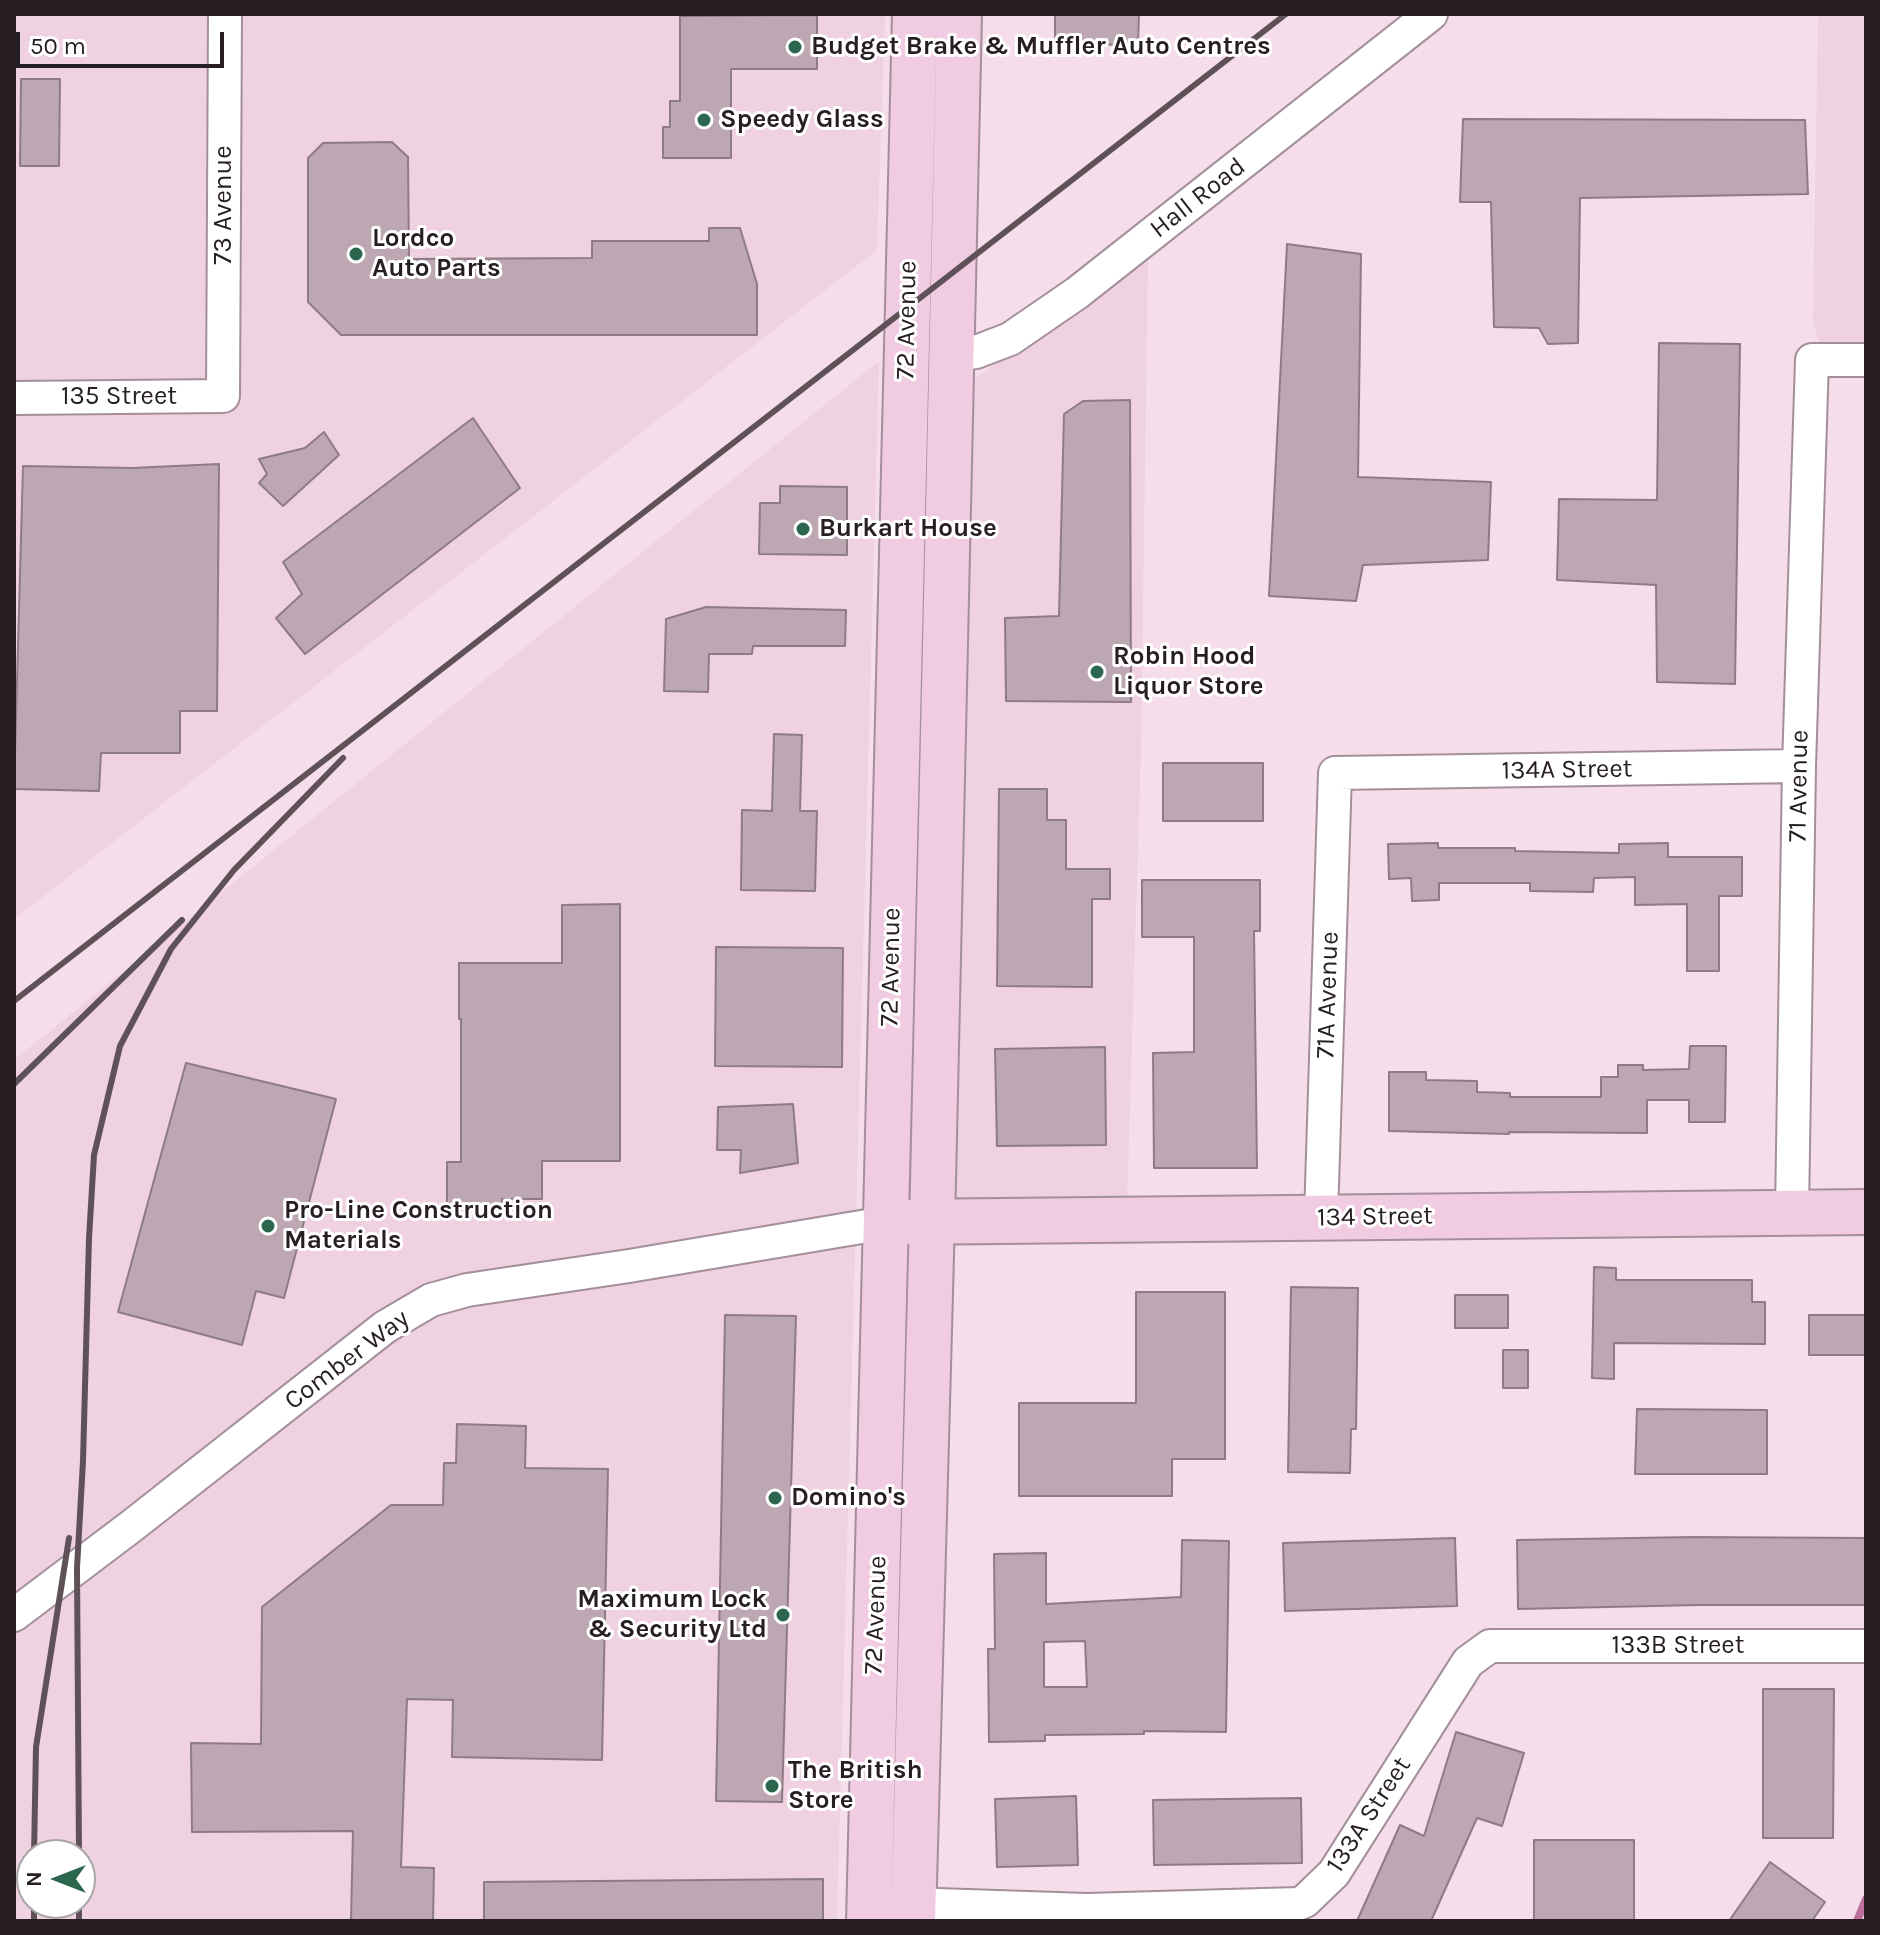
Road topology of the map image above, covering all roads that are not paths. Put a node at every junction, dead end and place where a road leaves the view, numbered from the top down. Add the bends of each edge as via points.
1 (225, 14) edge
2 (915, 14) edge
3 (959, 14) edge
4 (1431, 14) edge
5 (951, 355) junction
6 (1866, 360) edge
7 (223, 396) joint
8 (14, 398) edge
9 (1799, 766) junction
10 (1335, 773) joint
11 (1792, 1212) junction
12 (1866, 1212) edge
13 (1321, 1217) junction
14 (932, 1220) junction
15 (885, 1223) junction
16 (14, 1615) edge
17 (1490, 1646) joint
18 (1866, 1646) edge
19 (869, 1914) edge
20 (914, 1914) edge
21 (1087, 1915) edge

1 - 7 street, 73 Avenue
2 - 15 main road, 72 Avenue
3 - 5 main road, 72 Avenue
4 - 5 street, Hall Road via 1077,293 1010,339
5 - 14 main road, 72 Avenue
6 - 9 street, 71 Avenue via 1812,360
7 - 8 street, 135 Street
9 - 10 street, 134A Street
9 - 11 street, 71 Avenue
10 - 13 street, 71A Avenue
11 - 12 main road, 134 Street
11 - 13 main road, 134 Street
13 - 14 main road, 134 Street
14 - 15 main road, 134 Street
14 - 20 main road, 72 Avenue
15 - 16 street, Comber Way via 431,1300 385,1327
15 - 19 main road, 72 Avenue
17 - 18 street, 133B Street
17 - 21 street, 133A Street via 1468,1662 1334,1873 1305,1901
19 - 20 street, 133A Street
20 - 21 street, 133A Street

